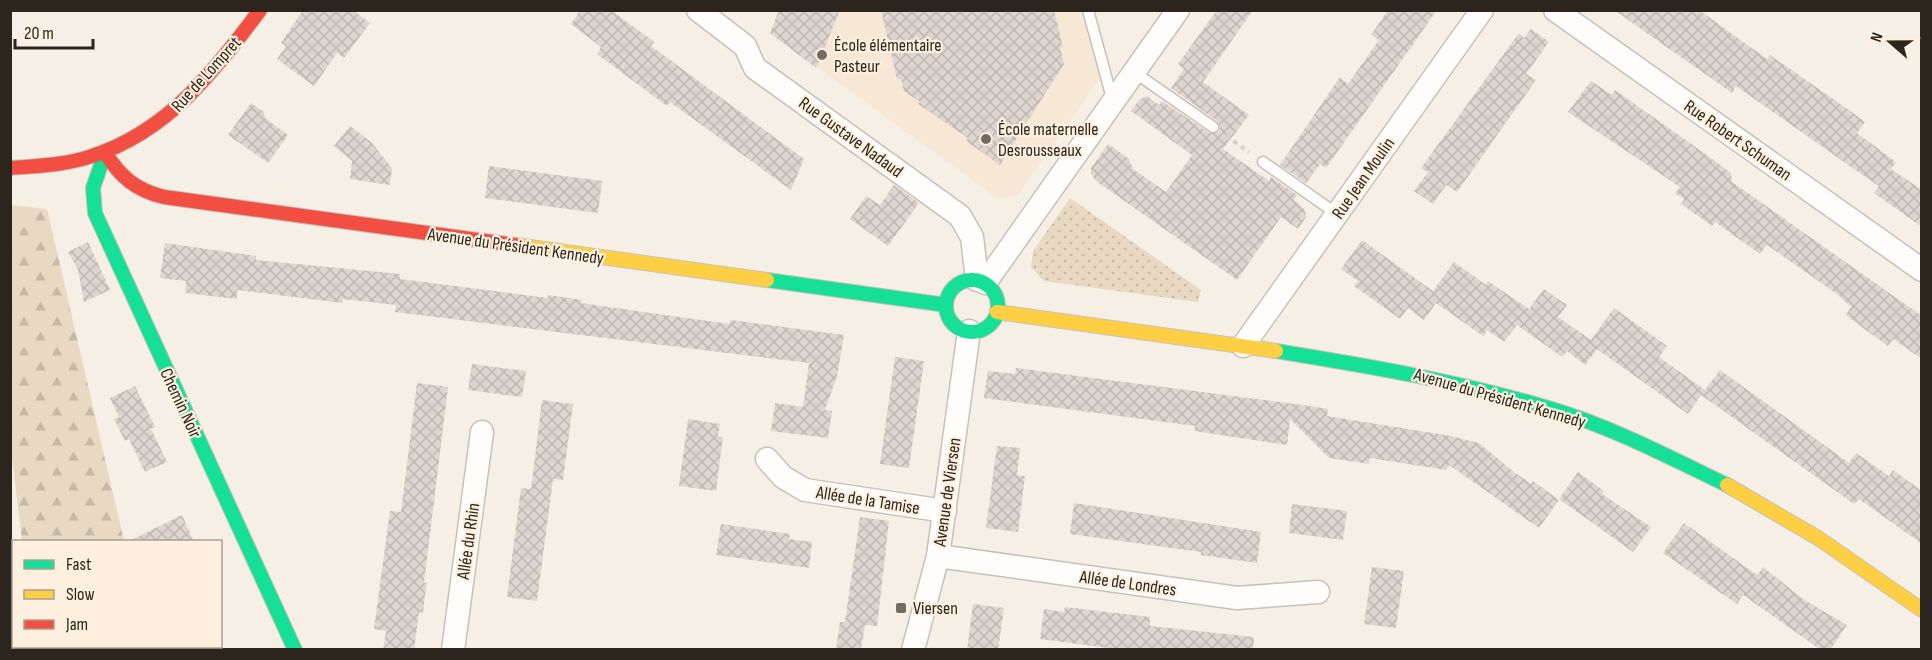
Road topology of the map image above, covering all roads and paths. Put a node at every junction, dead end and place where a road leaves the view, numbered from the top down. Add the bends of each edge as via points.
1 (260, 10) edge
2 (698, 10) edge
3 (1088, 10) edge
4 (1178, 10) edge
5 (1482, 10) edge
6 (1555, 10) edge
7 (1134, 72) junction
8 (1113, 102) junction
9 (1213, 127) joint
10 (105, 153) junction
11 (1263, 162) joint
12 (10, 168) edge
13 (1337, 214) junction
14 (1922, 270) edge
15 (981, 282) junction
16 (946, 305) junction
17 (997, 312) junction
18 (969, 331) junction
19 (1243, 346) junction
20 (482, 432) dead end
21 (767, 459) dead end
22 (945, 511) junction
23 (938, 556) junction
24 (1318, 592) dead end
25 (1922, 610) edge
26 (295, 650) edge
27 (453, 650) edge
28 (913, 650) edge

1 - 10 street, Rue de Lompret via 183,103 141,135
2 - 15 street, Rue Gustave Nadaud via 745,46 755,68 960,216 972,237
3 - 8 lane
4 - 7 street
5 - 13 street, Rue Jean Moulin
6 - 14 street, Rue Robert Schuman
7 - 8 street
7 - 9 lane
8 - 15 street
9 - 11 path
10 - 12 street, Rue de Lompret via 56,166
10 - 16 street, Avenue du Président Kennedy via 129,185 164,197
10 - 26 street, Chemin Noir via 93,188 95,213
11 - 13 lane
13 - 19 street, Rue Jean Moulin
15 - 16 street via 965,281 954,287
15 - 17 street via 996,296
16 - 18 street via 954,324
17 - 18 street via 985,328
17 - 19 street, Avenue du Président Kennedy
18 - 22 street, Avenue de Viersen
19 - 25 street, Avenue du Président Kennedy via 1451,381 1588,422 1679,460 1771,508
20 - 27 street, Allée du Rhin
21 - 22 street, Allée de la Tamise via 783,477 805,490
22 - 23 street, Avenue de Viersen
23 - 24 street, Allée de Londres via 1237,598
23 - 28 street, Avenue de Viersen

